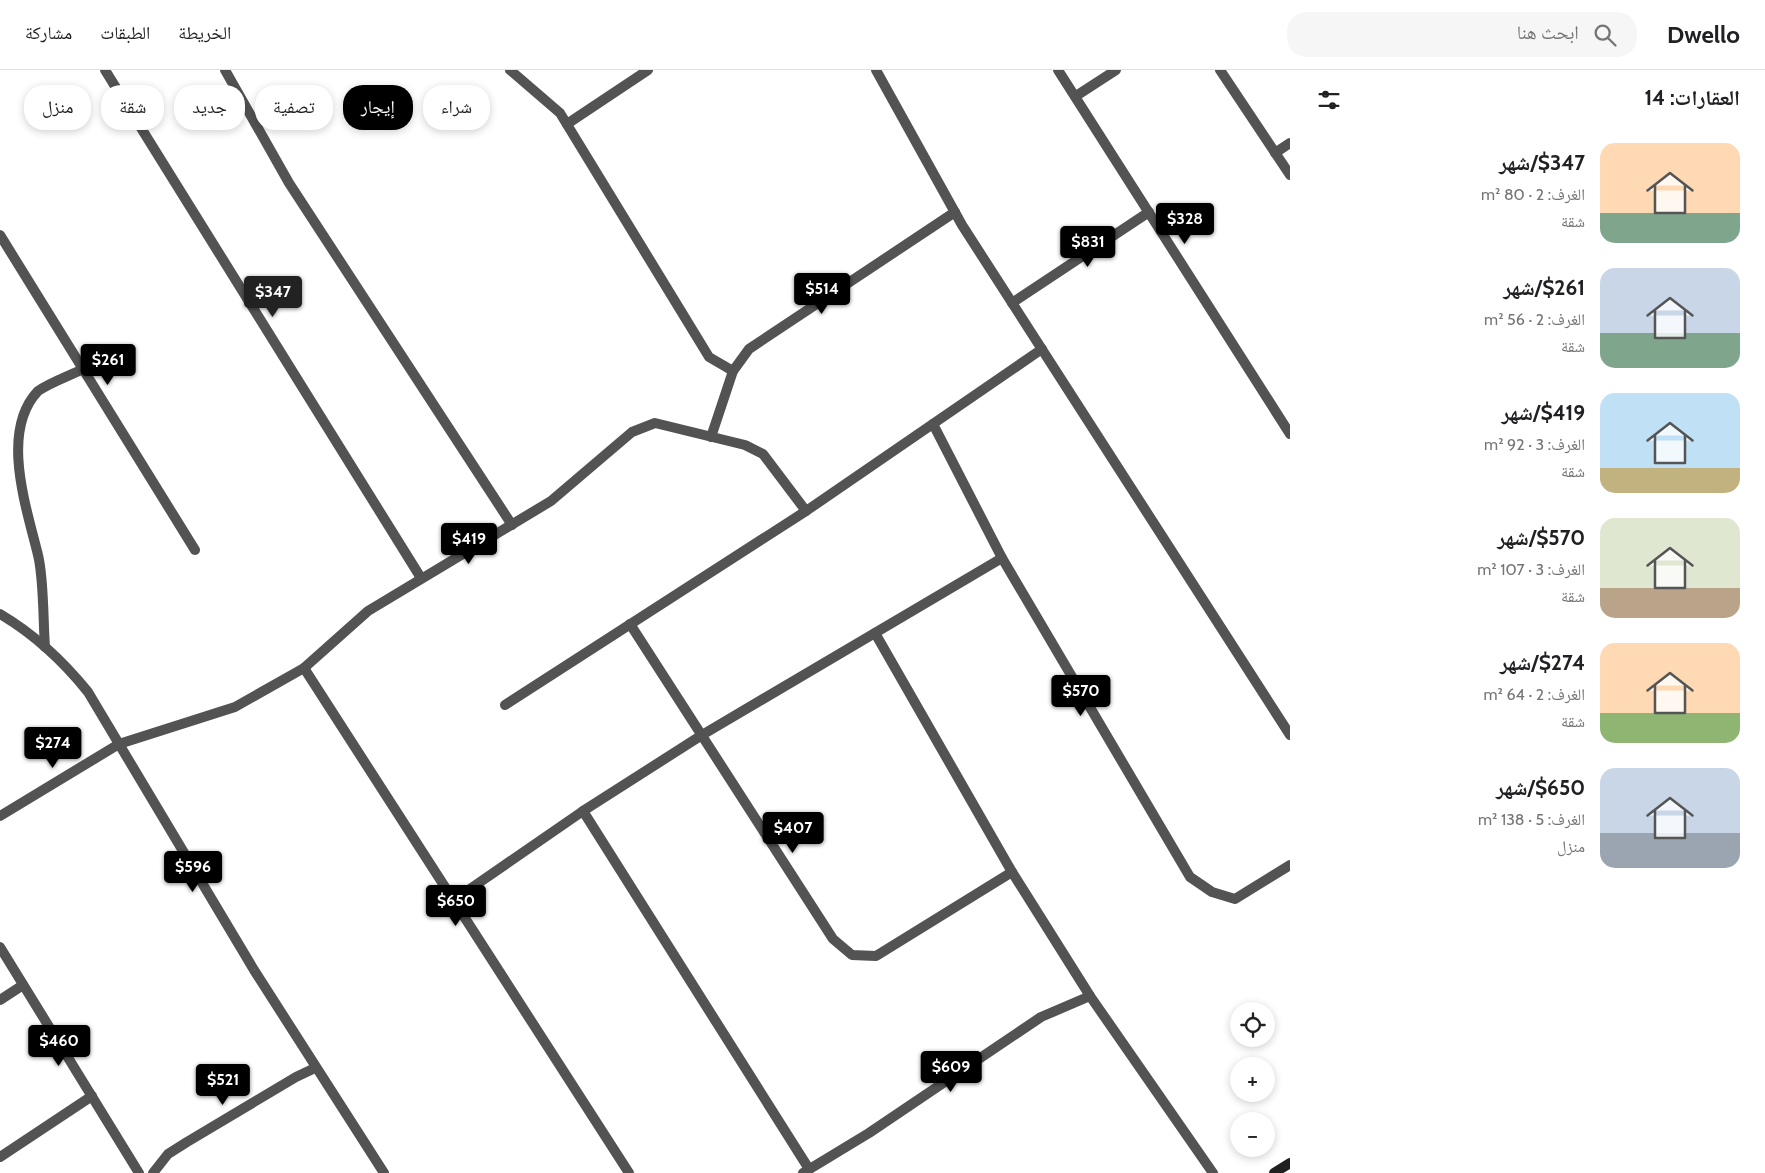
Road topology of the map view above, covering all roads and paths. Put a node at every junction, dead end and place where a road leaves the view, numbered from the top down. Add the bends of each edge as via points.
1 (105, 70) edge
2 (225, 70) edge
3 (510, 70) edge
4 (648, 70) edge
5 (876, 70) edge
6 (1058, 70) edge
7 (1116, 70) edge
8 (1220, 70) edge
9 (1076, 96) junction
10 (567, 124) junction
11 (1290, 143) edge
12 (1276, 153) junction
13 (1290, 175) edge
14 (955, 212) junction
15 (1149, 212) junction
16 (0, 235) edge
17 (1012, 304) junction
18 (1042, 349) junction
19 (83, 369) junction
20 (733, 371) junction
21 (933, 424) junction
22 (1290, 434) edge
23 (711, 436) junction
24 (806, 511) junction
25 (512, 525) junction
26 (195, 550) dead end
27 (1002, 558) junction
28 (421, 578) junction
29 (0, 614) edge
30 (630, 624) junction
31 (875, 633) junction
32 (44, 647) junction
33 (304, 668) junction
34 (505, 704) dead end
35 (1290, 735) edge
36 (702, 736) junction
37 (119, 744) junction
38 (583, 811) junction
39 (0, 816) edge
40 (1290, 865) edge
41 (1012, 872) junction
42 (454, 900) junction
43 (0, 947) edge
44 (23, 985) junction
45 (1090, 996) junction
46 (0, 1000) edge
47 (315, 1068) junction
48 (92, 1096) junction
49 (0, 1157) edge
50 (1290, 1163) edge
51 (806, 1171) edge
52 (139, 1173) edge
53 (153, 1173) edge
54 (384, 1173) edge
55 (629, 1173) edge
56 (1213, 1173) edge
57 (1274, 1173) edge

1 - 28 street
2 - 25 street via 289,183
3 - 10 street via 560,113
4 - 10 street
5 - 14 street
6 - 9 street
7 - 9 street
8 - 12 street
9 - 15 street
10 - 20 street via 709,358
11 - 12 street
12 - 13 street
14 - 17 street
14 - 20 street via 749,349
15 - 17 street
15 - 22 street
16 - 19 street
17 - 18 street
18 - 21 street
18 - 35 street
19 - 26 street
19 - 32 street via 38,392 19,413 11,438 20,495 39,558
20 - 23 street
21 - 24 street
21 - 27 street
23 - 24 street via 745,445 763,454
23 - 25 street via 655,423 632,432 551,502
24 - 30 street
25 - 28 street
27 - 31 street
27 - 40 street via 1190,877 1212,892 1235,899
28 - 33 street via 368,611
29 - 32 street via 26,629
30 - 34 street
30 - 36 street
31 - 36 street
31 - 41 street
32 - 37 street via 69,668 88,692
33 - 37 street via 235,707
33 - 42 street
36 - 38 street
36 - 41 street via 833,939 852,955 876,956
37 - 39 street
37 - 47 street
38 - 42 street
38 - 51 street
41 - 45 street
42 - 55 street
43 - 44 street
44 - 46 street
44 - 48 street
45 - 51 street via 1041,1017 869,1133
45 - 56 street
47 - 53 street via 168,1154
47 - 54 street
48 - 49 street
48 - 52 street
50 - 57 main road

